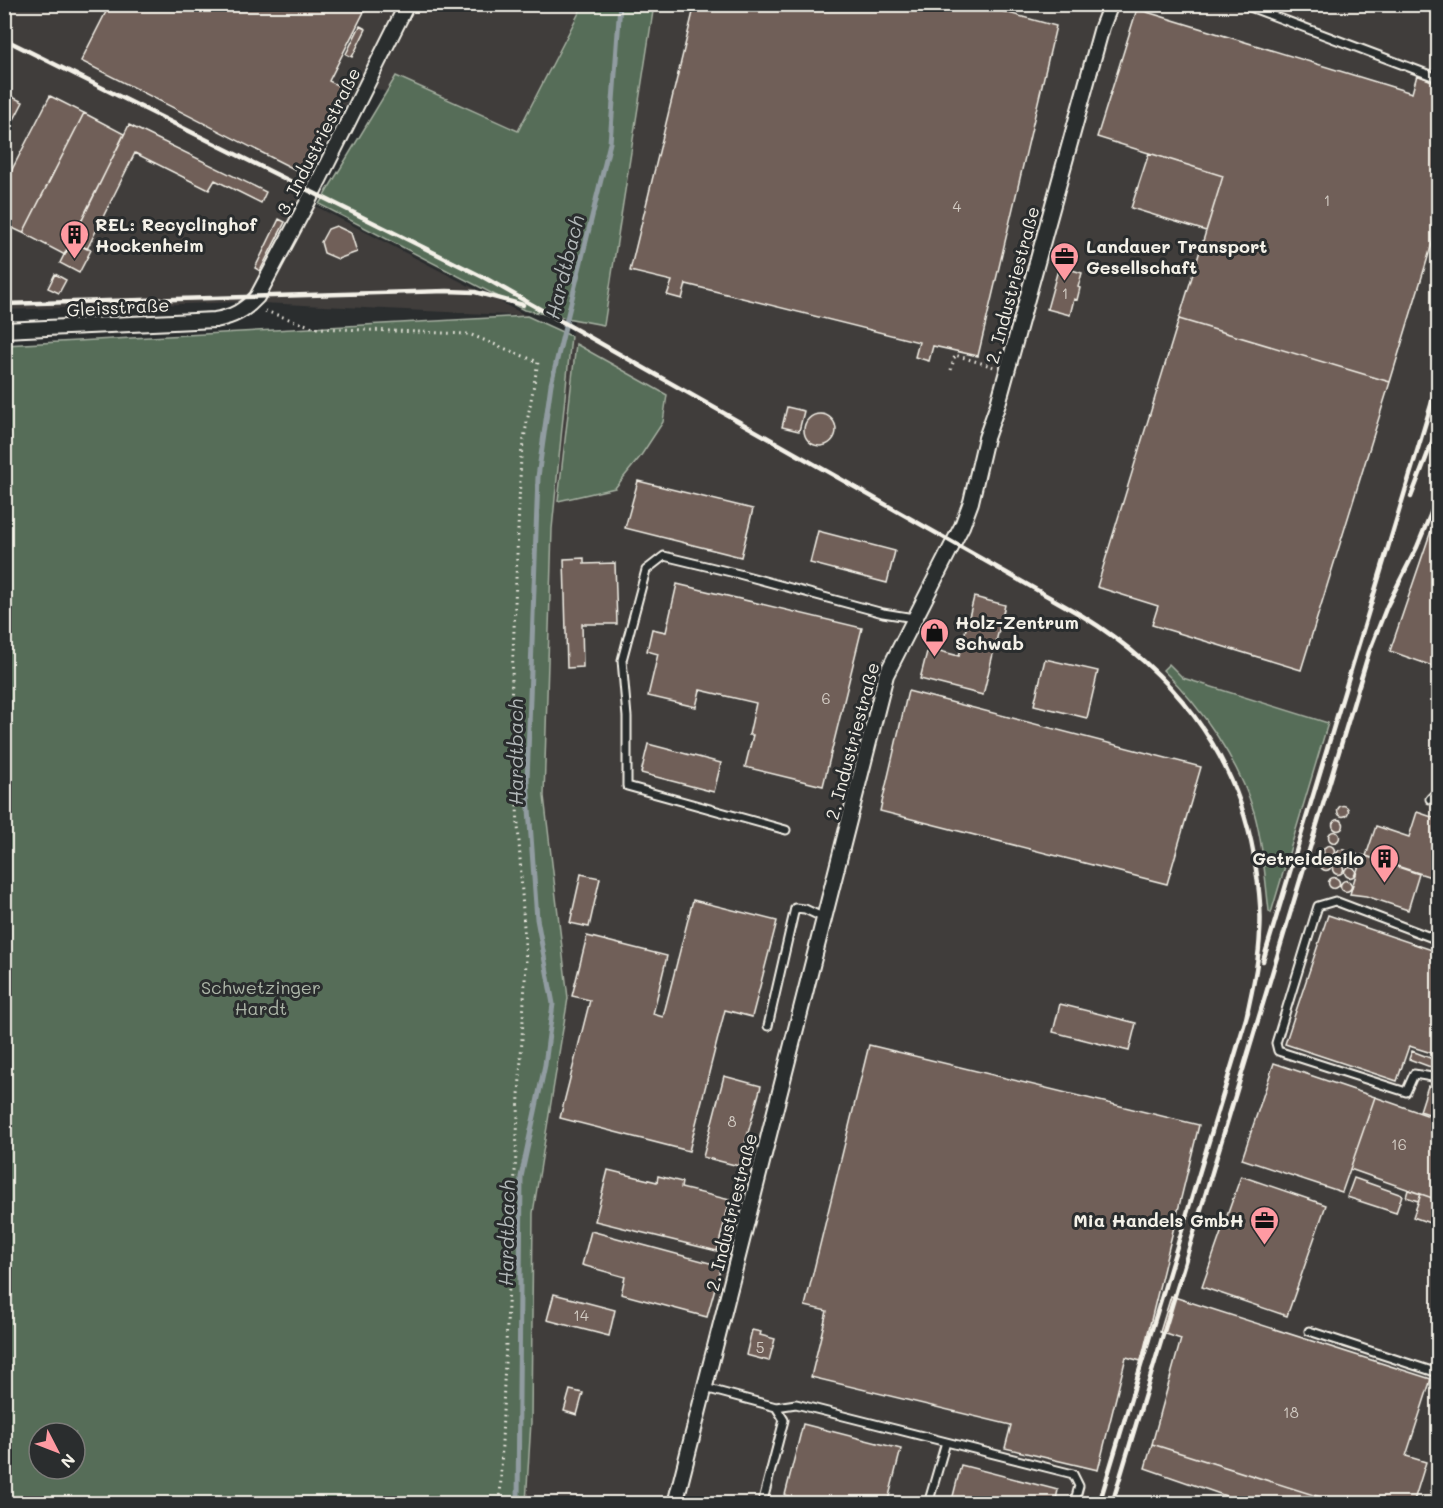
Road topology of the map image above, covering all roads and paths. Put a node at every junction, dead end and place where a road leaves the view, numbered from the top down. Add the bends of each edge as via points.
1 (407, 4) edge
2 (1111, 4) edge
3 (1242, 4) edge
4 (1438, 78) edge
5 (249, 306) junction
6 (233, 316) joint
7 (4, 330) edge
8 (951, 370) dead end
9 (1007, 371) junction
10 (914, 618) junction
11 (1438, 791) edge
12 (1430, 799) dead end
13 (786, 830) dead end
14 (824, 918) junction
15 (1438, 940) edge
16 (768, 1026) dead end
17 (1438, 1078) edge
18 (1309, 1331) dead end
19 (1438, 1373) edge
20 (705, 1388) junction
21 (776, 1407) junction
22 (946, 1442) junction
23 (500, 1503) edge
24 (675, 1503) edge
25 (765, 1503) edge
26 (928, 1503) edge
27 (1074, 1503) edge

1 - 5 street, 3. Industriestraße via 313,192
2 - 9 street, 2. Industriestraße
3 - 4 lane
5 - 6 street, 3. Industriestraße
5 - 23 path via 316,328 469,334 538,362 521,455 511,704 526,962
6 - 7 street, Gleisstraße
8 - 9 path via 955,355
9 - 10 street, 2. Industriestraße via 962,526
10 - 13 lane via 664,556 646,570 622,660 627,786
10 - 14 street, 2. Industriestraße via 886,675
11 - 12 lane
14 - 16 lane via 795,908
14 - 20 street, 2. Industriestraße
15 - 17 lane via 1335,901 1318,906 1276,1043 1278,1051 1406,1092 1414,1074
18 - 19 lane
20 - 21 lane
20 - 24 street, 2. Industriestraße
21 - 22 lane via 796,1404
21 - 25 lane via 784,1419
22 - 26 lane
22 - 27 lane via 1073,1474 1079,1486

